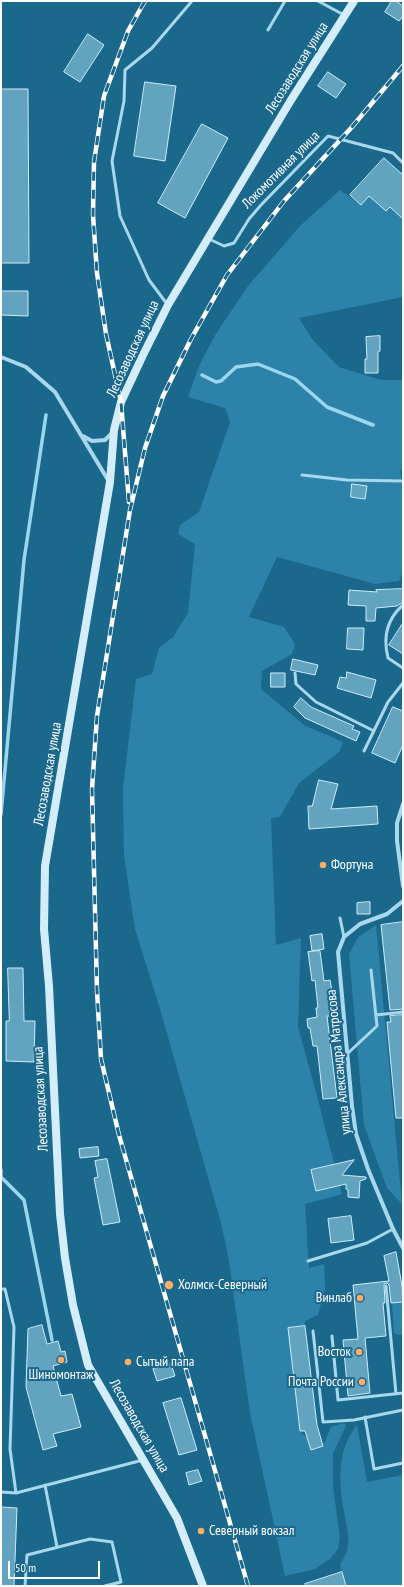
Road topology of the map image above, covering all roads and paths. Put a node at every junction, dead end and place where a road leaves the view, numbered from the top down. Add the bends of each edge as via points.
1 (192, 1) edge
2 (284, 1) edge
3 (318, 1) edge
4 (354, 1) edge
5 (345, 15) junction
6 (268, 30) dead end
7 (403, 163) edge
8 (208, 238) junction
9 (168, 305) junction
10 (1, 357) edge
11 (114, 430) junction
12 (82, 436) junction
13 (302, 474) dead end
14 (403, 481) edge
15 (110, 482) junction
16 (403, 605) edge
17 (403, 668) edge
18 (295, 673) dead end
19 (403, 683) edge
20 (374, 731) junction
21 (364, 751) dead end
22 (403, 804) edge
23 (402, 878) edge
24 (403, 886) edge
25 (403, 901) edge
26 (340, 918) dead end
27 (344, 937) junction
28 (371, 970) dead end
29 (403, 1012) edge
30 (376, 1015) junction
31 (347, 1054) junction
32 (393, 1229) junction
33 (403, 1248) edge
34 (308, 1261) dead end
35 (386, 1286) dead end
36 (1, 1289) edge
37 (313, 1331) dead end
38 (332, 1336) dead end
39 (403, 1393) edge
40 (396, 1394) junction
41 (403, 1410) edge
42 (365, 1417) junction
43 (143, 1460) junction
44 (403, 1463) edge
45 (45, 1485) junction
46 (1, 1492) edge
47 (16, 1493) junction
48 (57, 1547) junction
49 (25, 1586) edge
50 (105, 1586) edge
51 (203, 1586) edge

1 - 9 lane via 152,48 125,70 124,101 112,161 120,216 149,280
2 - 6 lane
3 - 5 lane
4 - 5 main road, Лесозаводская улица
5 - 8 main road, Лесозаводская улица
7 - 8 lane, Локомотивная улица via 393,153 328,136 261,204 234,243 224,246
8 - 9 main road, Лесозаводская улица
9 - 11 main road, Лесозаводская улица via 121,402
10 - 12 street via 26,367 56,392
11 - 12 street via 105,440 92,441
11 - 15 main road, Лесозаводская улица
12 - 15 street
13 - 14 lane via 347,480
15 - 43 main road, Лесозаводская улица via 45,866 44,929 60,1214 73,1305 88,1365
16 - 17 lane via 396,611 388,626 386,649 388,658
18 - 20 lane via 296,684 316,702
19 - 20 lane via 388,702
20 - 21 lane
22 - 23 street via 397,823
23 - 24 street
25 - 27 street via 387,914 360,924
26 - 27 lane
27 - 31 street, улица Александра Матросова via 338,952
28 - 30 lane
29 - 30 lane
30 - 31 lane via 377,1026
31 - 32 street, улица Александра Матросова via 356,1134
32 - 33 street, улица Александра Матросова
32 - 34 lane via 367,1243
35 - 40 lane
36 - 47 lane via 5,1289 14,1327 10,1449
37 - 42 lane via 323,1422
38 - 40 lane via 338,1400
39 - 40 lane
41 - 42 lane
42 - 44 lane via 374,1468
43 - 45 lane
43 - 51 main road, Лесозаводская улица via 177,1518
45 - 47 lane
45 - 48 lane
46 - 47 lane
48 - 49 lane via 27,1555
48 - 50 lane via 90,1539 112,1542 121,1582

